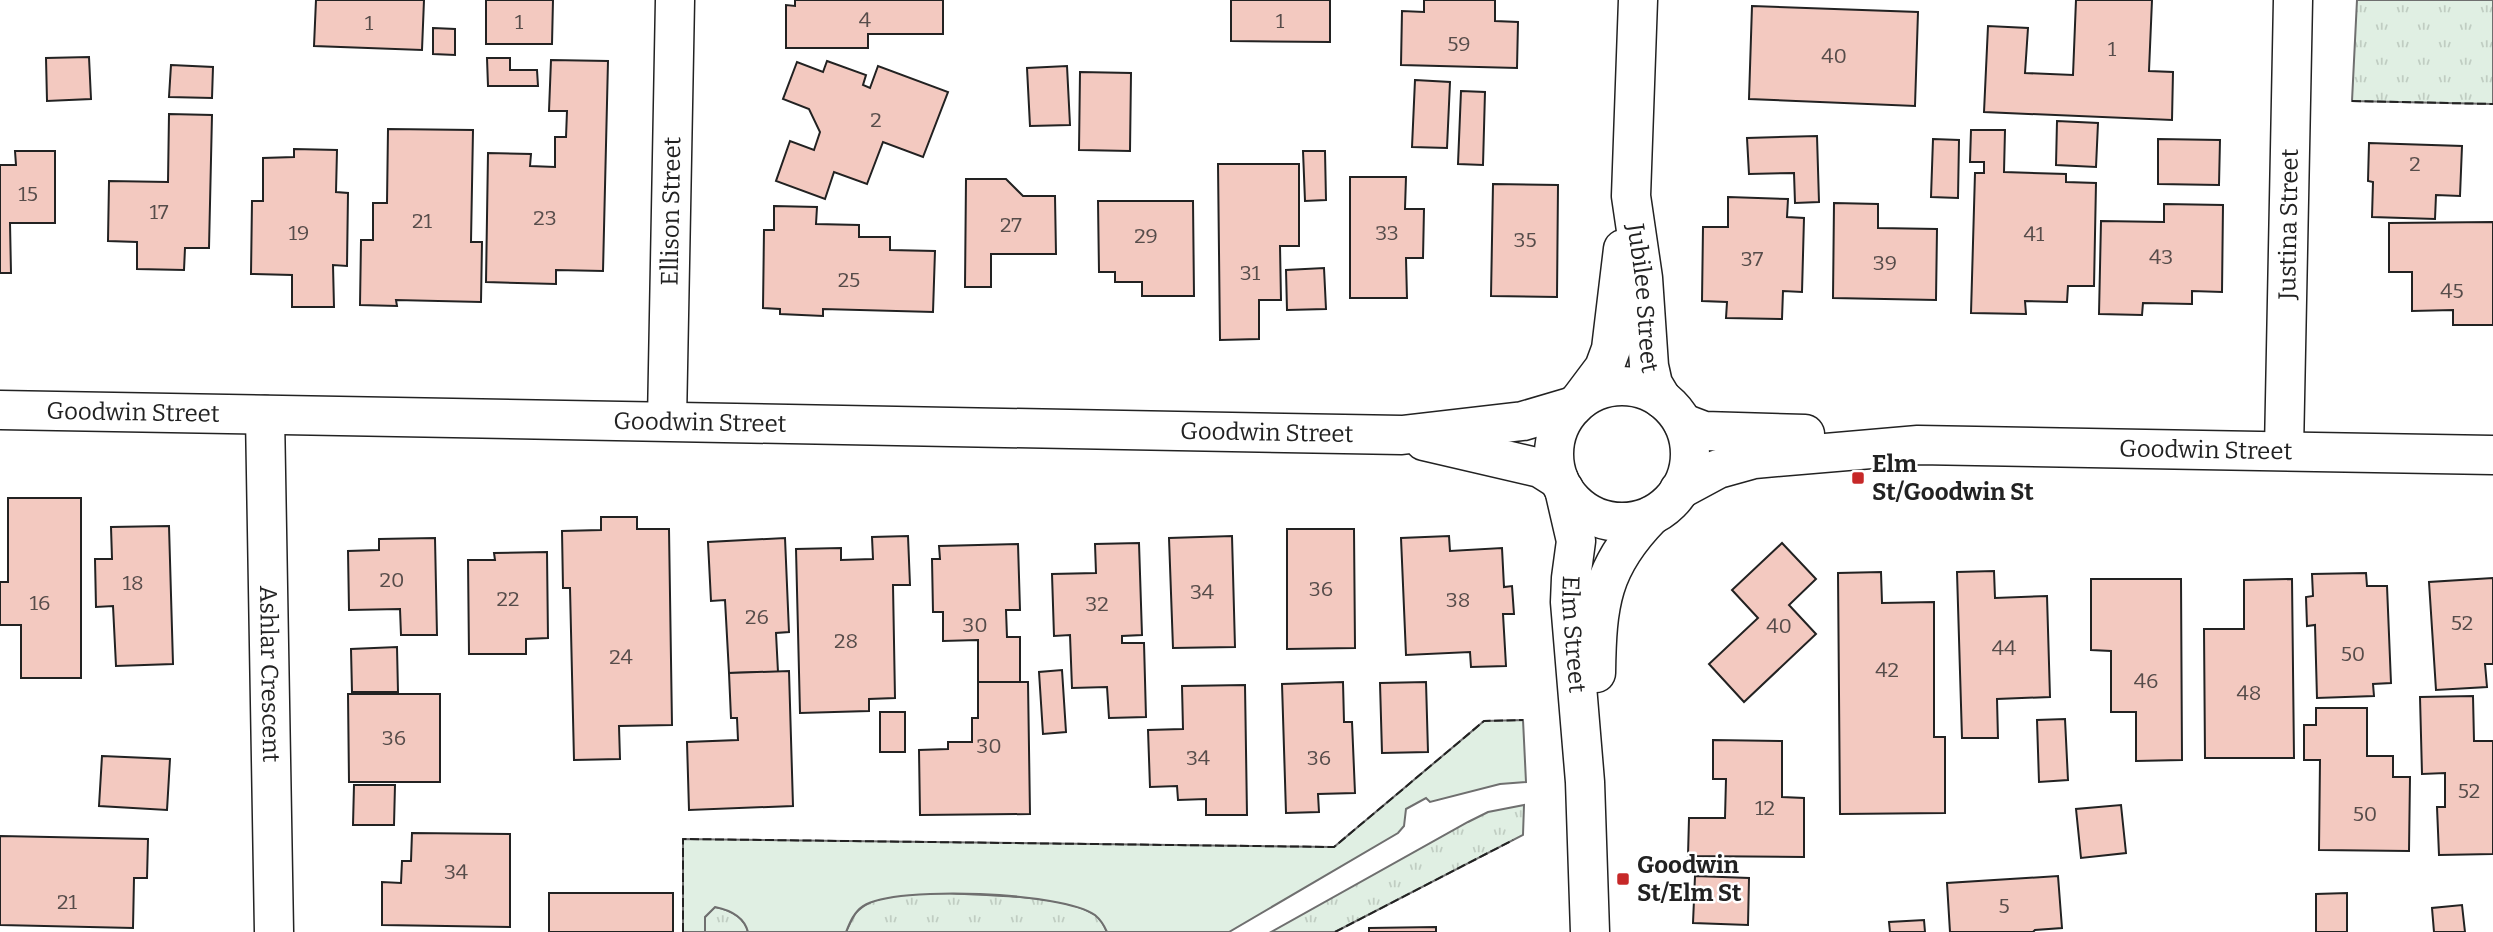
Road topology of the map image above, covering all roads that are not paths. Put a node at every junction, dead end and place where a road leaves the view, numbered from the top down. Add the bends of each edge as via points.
1 (675, 0) edge
2 (1638, 0) edge
3 (2293, 0) edge
4 (1632, 196) junction
5 (1577, 403) junction
6 (0, 410) edge
7 (1672, 411) junction
8 (265, 415) junction
9 (667, 421) junction
10 (1402, 435) junction
11 (1918, 445) junction
12 (2284, 450) junction
13 (2493, 455) edge
14 (1562, 484) junction
15 (1679, 490) junction
16 (1651, 516) junction
17 (1585, 782) junction
18 (274, 932) edge
19 (1590, 932) edge

1 - 9 street, Ellison Street
2 - 4 street, Jubilee Street
3 - 12 street, Justina Street
4 - 5 street, Jubilee Street via 1611,349 1605,368
4 - 7 street, Jubilee Street via 1649,366 1653,384
5 - 7 street via 1601,388 1626,385 1650,391
5 - 10 street, Goodwin Street via 1523,421
5 - 14 street via 1564,417 1556,439 1555,461
6 - 8 street, Goodwin Street
7 - 11 street, Goodwin Street via 1704,431 1791,433
7 - 15 street via 1688,436 1690,460
8 - 9 street, Goodwin Street
8 - 18 street, Ashlar Crescent
9 - 10 street, Goodwin Street
10 - 14 street, Goodwin Street via 1540,468
11 - 12 street, Goodwin Street
11 - 15 street, Goodwin Street via 1754,459 1718,469
12 - 13 street, Goodwin Street
14 - 16 street via 1575,503 1594,517 1618,522
14 - 17 street, Elm Street via 1576,541 1570,602
15 - 16 street
16 - 17 street, Elm Street via 1625,545 1600,604 1592,753
17 - 19 street, Elm Street

